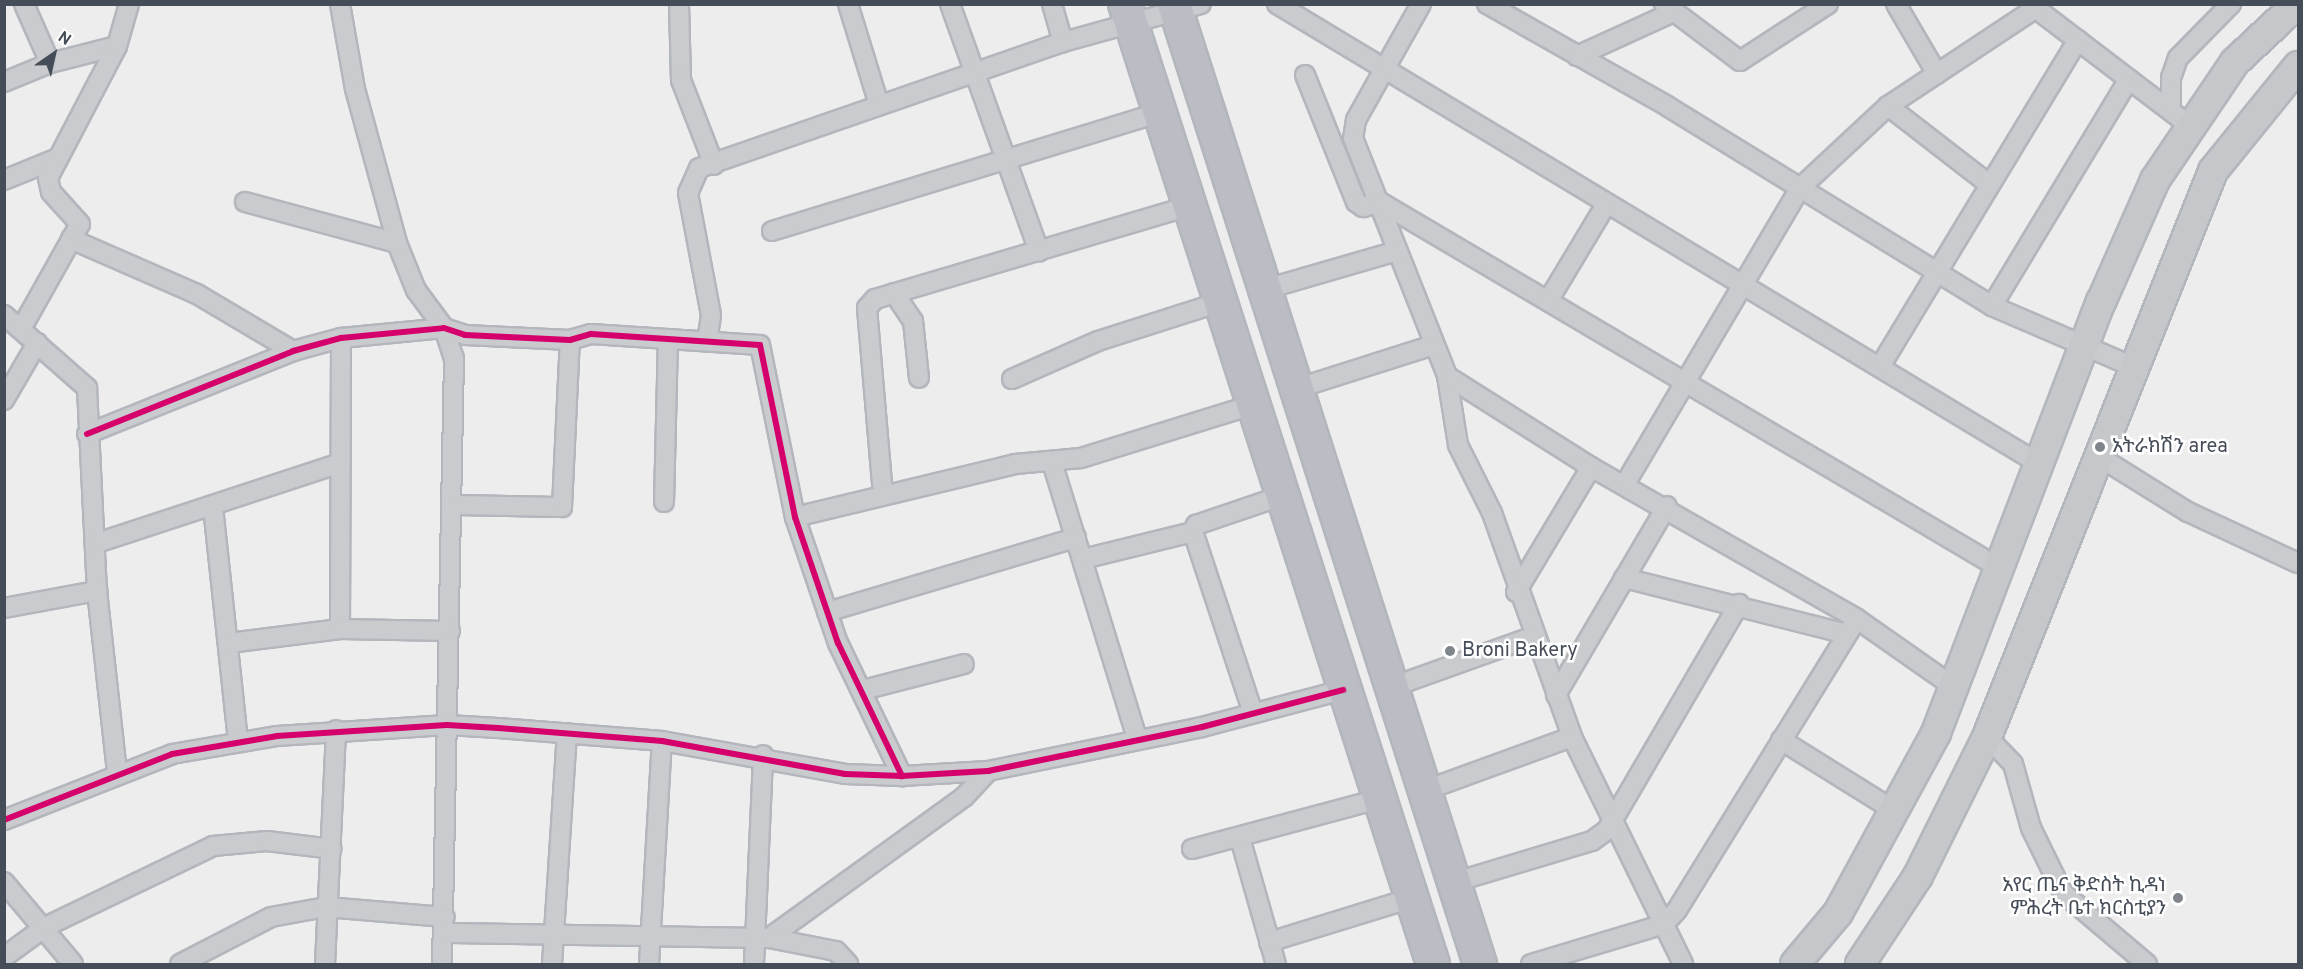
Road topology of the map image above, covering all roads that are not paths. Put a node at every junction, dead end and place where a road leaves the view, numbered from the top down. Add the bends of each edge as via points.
1 (24, 4) edge
2 (129, 4) edge
3 (340, 4) edge
4 (679, 4) edge
5 (848, 4) edge
6 (950, 4) edge
7 (1052, 4) edge
8 (1276, 4) edge
9 (1421, 4) edge
10 (1487, 4) edge
11 (1828, 4) edge
12 (1896, 4) edge
13 (2231, 4) edge
14 (2297, 4) edge
15 (1184, 7) edge
16 (2032, 7) edge
17 (1666, 9) edge
18 (1128, 12) edge
19 (2078, 40) junction
20 (1063, 42) junction
21 (117, 46) junction
22 (1577, 56) junction
23 (50, 63) junction
24 (2298, 66) edge
25 (1383, 72) junction
26 (972, 73) junction
27 (1936, 74) junction
28 (1305, 75) dead end
29 (2129, 79) junction
30 (4, 82) edge
31 (879, 105) junction
32 (1888, 106) junction
33 (1158, 113) junction
34 (2180, 118) junction
35 (58, 158) junction
36 (1005, 158) junction
37 (714, 165) junction
38 (4, 180) edge
39 (1989, 184) junction
40 (1800, 188) junction
41 (245, 202) dead end
42 (1380, 202) junction
43 (1605, 206) junction
44 (1189, 207) junction
45 (772, 231) dead end
46 (71, 239) junction
47 (397, 243) junction
48 (1039, 251) junction
49 (1397, 251) junction
50 (1935, 273) junction
51 (1743, 286) junction
52 (1266, 289) junction
53 (894, 293) junction
54 (1548, 301) junction
55 (1217, 303) junction
56 (1992, 306) junction
57 (4, 315) edge
58 (21, 328) junction
59 (444, 328) junction
60 (340, 338) junction
61 (668, 339) junction
62 (570, 340) junction
63 (707, 341) junction
64 (37, 343) junction
65 (2084, 344) junction
66 (1434, 345) junction
67 (293, 351) junction
68 (1881, 365) junction
69 (2131, 366) junction
70 (1447, 376) junction
71 (919, 378) dead end
72 (1012, 379) dead end
73 (1685, 382) junction
74 (1295, 389) junction
75 (4, 400) edge
76 (1252, 405) junction
77 (87, 434) junction
78 (2098, 456) junction
79 (1052, 462) junction
80 (340, 463) junction
81 (2038, 463) junction
82 (1591, 466) junction
83 (1625, 484) junction
84 (883, 495) junction
85 (1281, 496) junction
86 (664, 502) dead end
87 (453, 505) junction
88 (1667, 506) junction
89 (213, 507) junction
90 (795, 517) junction
91 (1193, 532) junction
92 (1076, 538) junction
93 (97, 543) junction
94 (1083, 559) junction
95 (2298, 563) edge
96 (1998, 567) junction
97 (1624, 578) junction
98 (97, 591) junction
99 (1516, 592) junction
100 (1739, 604) junction
101 (4, 608) edge
102 (827, 612) junction
103 (1857, 619) junction
104 (340, 629) junction
105 (450, 631) junction
106 (1843, 633) junction
107 (1533, 637) junction
108 (229, 643) junction
109 (964, 663) dead end
110 (1392, 687) junction
111 (1954, 687) junction
112 (864, 690) junction
113 (1343, 690) junction
114 (1556, 695) junction
115 (1253, 713) junction
116 (447, 725) junction
117 (336, 730) junction
118 (567, 733) junction
119 (1572, 737) junction
120 (1987, 737) junction
121 (1137, 738) junction
122 (1781, 740) junction
123 (662, 741) junction
124 (238, 742) junction
125 (764, 755) junction
126 (117, 771) junction
127 (988, 771) junction
128 (902, 776) junction
129 (1426, 790) junction
130 (1379, 799) junction
131 (1895, 811) junction
132 (1613, 817) junction
133 (4, 820) edge
134 (1240, 838) junction
135 (332, 849) junction
136 (1191, 849) dead end
137 (4, 882) edge
138 (1455, 882) junction
139 (1412, 898) junction
140 (326, 907) junction
141 (1664, 924) junction
142 (445, 925) junction
143 (45, 927) junction
144 (553, 936) junction
145 (650, 938) junction
146 (762, 938) junction
147 (1269, 942) junction
148 (4, 957) edge
149 (73, 964) edge
150 (180, 964) edge
151 (325, 964) edge
152 (442, 964) edge
153 (552, 964) edge
154 (649, 964) edge
155 (754, 964) edge
156 (848, 964) edge
157 (1276, 964) edge
158 (1433, 964) edge
159 (1480, 964) edge
160 (1531, 964) edge
161 (1683, 964) edge
162 (1795, 964) edge
163 (1860, 964) edge
164 (2147, 964) edge

1 - 23 street
2 - 21 street
3 - 47 street via 355,89
4 - 37 street via 681,80
5 - 31 street
6 - 26 street
7 - 20 street
8 - 25 street via 1339,38
9 - 25 street
10 - 22 street
11 - 17 street via 1740,61
12 - 27 street
13 - 34 street via 2178,58 2171,78
14 - 34 main road
15 - 18 street
15 - 52 highway
16 - 19 street
16 - 27 street
17 - 22 street
18 - 20 street
18 - 33 highway
19 - 29 street
19 - 39 street
20 - 26 street
21 - 23 street
21 - 35 street
22 - 40 street
23 - 30 street
24 - 69 main road via 2213,171
25 - 42 street via 1353,138
25 - 43 street
26 - 31 street
26 - 36 street
27 - 32 street
28 - 42 street via 1356,202 1363,207
29 - 34 street
29 - 56 street
31 - 37 street
32 - 39 street
32 - 40 street
33 - 36 street
33 - 44 highway
34 - 65 main road
35 - 38 street
35 - 46 street via 48,178 51,192 80,218
36 - 45 street
36 - 48 street
37 - 63 street via 699,168 688,193 711,315
39 - 50 street
40 - 50 street
40 - 51 street
41 - 47 street
42 - 49 street
42 - 54 street
43 - 51 street
43 - 54 street
44 - 48 street
44 - 55 highway
46 - 58 street
46 - 67 street via 196,294
47 - 59 street via 416,290
48 - 53 street
49 - 52 street
49 - 66 street
50 - 56 street
50 - 68 street
51 - 68 street
51 - 73 street
52 - 74 highway
53 - 71 street via 913,321
53 - 84 street via 874,299 867,308
54 - 73 street
55 - 72 street via 1098,341
55 - 76 highway
56 - 65 street
57 - 58 street
58 - 64 street
59 - 60 street
59 - 62 street via 465,335
59 - 87 street via 454,358
60 - 67 street
60 - 80 street
61 - 62 street via 591,334
61 - 63 street
61 - 86 street
62 - 87 street via 562,507
63 - 90 street via 760,345 767,358
64 - 75 street
64 - 77 street via 84,381
65 - 69 street
65 - 81 main road
66 - 70 street
66 - 74 street
67 - 77 street
68 - 81 street
69 - 78 main road
70 - 82 street
70 - 99 street via 1458,445 1492,513
73 - 83 street
73 - 96 street
74 - 110 highway
76 - 79 street
76 - 85 highway
77 - 93 street
78 - 95 street via 2188,512
78 - 120 main road
79 - 84 street via 1015,464
79 - 92 street
80 - 89 street
80 - 104 street
81 - 96 main road
82 - 83 street
82 - 99 street
83 - 88 street
84 - 90 street
85 - 91 street via 1196,525
85 - 113 highway
87 - 105 street
88 - 97 street
88 - 103 street
89 - 93 street
89 - 108 street
90 - 102 street
91 - 94 street
91 - 115 street
92 - 94 street
92 - 102 street
93 - 98 street
94 - 121 street
96 - 111 main road
97 - 100 street
97 - 114 street
98 - 101 street
98 - 126 street
99 - 107 street
100 - 106 street
100 - 132 street
102 - 112 street
103 - 106 street
103 - 111 street
104 - 105 street
104 - 108 street
105 - 116 street
106 - 122 street
107 - 110 street
107 - 114 street
108 - 124 street
109 - 112 street
110 - 129 highway
111 - 131 main road
112 - 128 street
113 - 115 street
113 - 130 highway
114 - 119 street
115 - 121 street
116 - 117 street
116 - 118 street
116 - 142 street
117 - 124 street
117 - 135 street
118 - 123 street
118 - 144 street
119 - 129 street
119 - 132 street
120 - 163 main road via 1918,876
120 - 164 street via 2013,764 2031,828 2063,893
121 - 127 street
122 - 131 street
122 - 141 street
123 - 125 street
123 - 145 street
124 - 126 street
125 - 128 street via 845,774
125 - 146 street
126 - 133 street
127 - 128 street
127 - 146 street via 964,797
129 - 138 highway
130 - 134 street
130 - 139 highway
131 - 162 main road via 1838,913
132 - 138 street via 1592,841
132 - 141 street
134 - 136 street
134 - 147 street
135 - 140 street
135 - 143 street via 267,841 213,846
137 - 143 street
138 - 159 highway
139 - 147 street
139 - 158 highway
140 - 142 street
140 - 150 street via 271,916
140 - 151 street
141 - 160 street
141 - 161 street
142 - 144 street
142 - 152 street
143 - 148 street
143 - 149 street
144 - 145 street
144 - 153 street
145 - 146 street
145 - 154 street
146 - 155 street
146 - 156 street via 836,951
147 - 157 street

